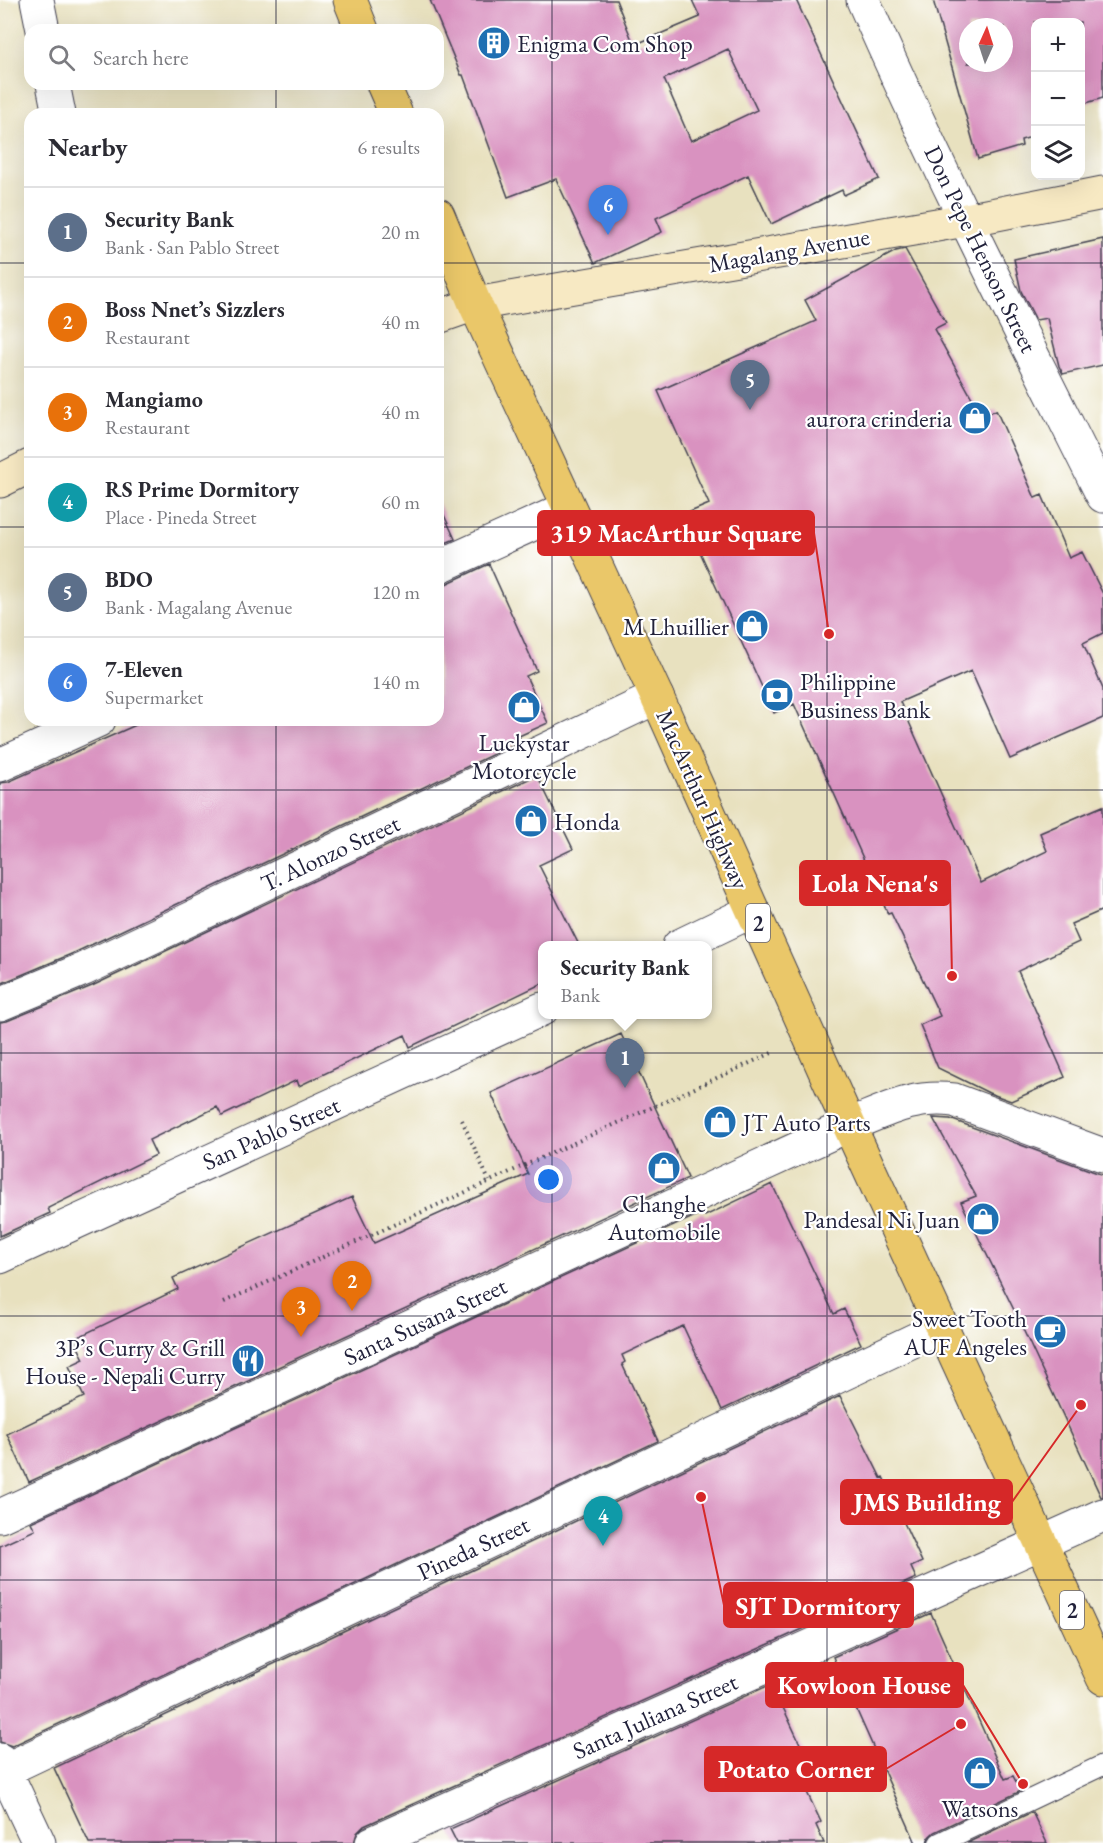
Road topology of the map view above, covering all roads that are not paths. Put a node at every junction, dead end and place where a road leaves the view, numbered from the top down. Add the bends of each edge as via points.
1 (37, 0) edge
2 (350, 0) edge
3 (863, 0) edge
4 (42, 24) edge
5 (360, 24) edge
6 (54, 90) edge
7 (386, 90) edge
8 (57, 108) edge
9 (393, 108) edge
10 (1103, 193) edge
11 (966, 220) junction
12 (444, 229) edge
13 (475, 304) junction
14 (444, 315) edge
15 (24, 469) edge
16 (0, 481) edge
17 (1103, 496) edge
18 (568, 508) junction
19 (444, 564) edge
20 (657, 697) junction
21 (86, 726) edge
22 (0, 765) edge
23 (752, 911) junction
24 (688, 941) edge
25 (0, 1004) edge
26 (538, 1011) edge
27 (849, 1125) junction
28 (1103, 1155) edge
29 (0, 1257) edge
30 (942, 1327) junction
31 (1103, 1515) edge
32 (0, 1516) edge
33 (1041, 1542) junction
34 (1103, 1678) edge
35 (2, 1765) edge
36 (1103, 1765) edge
37 (39, 1843) edge
38 (372, 1843) edge
39 (939, 1843) edge

1 - 4 street
2 - 5 highway
3 - 11 street, Don Pepe Henson Street
6 - 8 street
7 - 9 highway
10 - 11 street, Magalang Avenue
11 - 13 street, Magalang Avenue
11 - 17 street, Don Pepe Henson Street
12 - 13 highway, MacArthur Highway / 2
13 - 14 street, Magalang Avenue
13 - 18 highway, MacArthur Highway / 2
15 - 16 street
18 - 19 street
18 - 20 highway, MacArthur Highway / 2
20 - 23 highway, MacArthur Highway / 2
20 - 25 street, T. Alonzo Street via 104,959
21 - 22 street
23 - 24 street
23 - 27 highway, MacArthur Highway / 2
26 - 29 street, San Pablo Street
27 - 28 street, Santa Susana Street via 909,1101 943,1099
27 - 30 highway, MacArthur Highway / 2
27 - 32 street, Santa Susana Street
30 - 33 highway, MacArthur Highway / 2
30 - 35 street, Pineda Street
31 - 33 street, Santa Juliana Street
33 - 34 highway, MacArthur Highway / 2
33 - 38 street, Santa Juliana Street
35 - 37 street
36 - 39 lane

